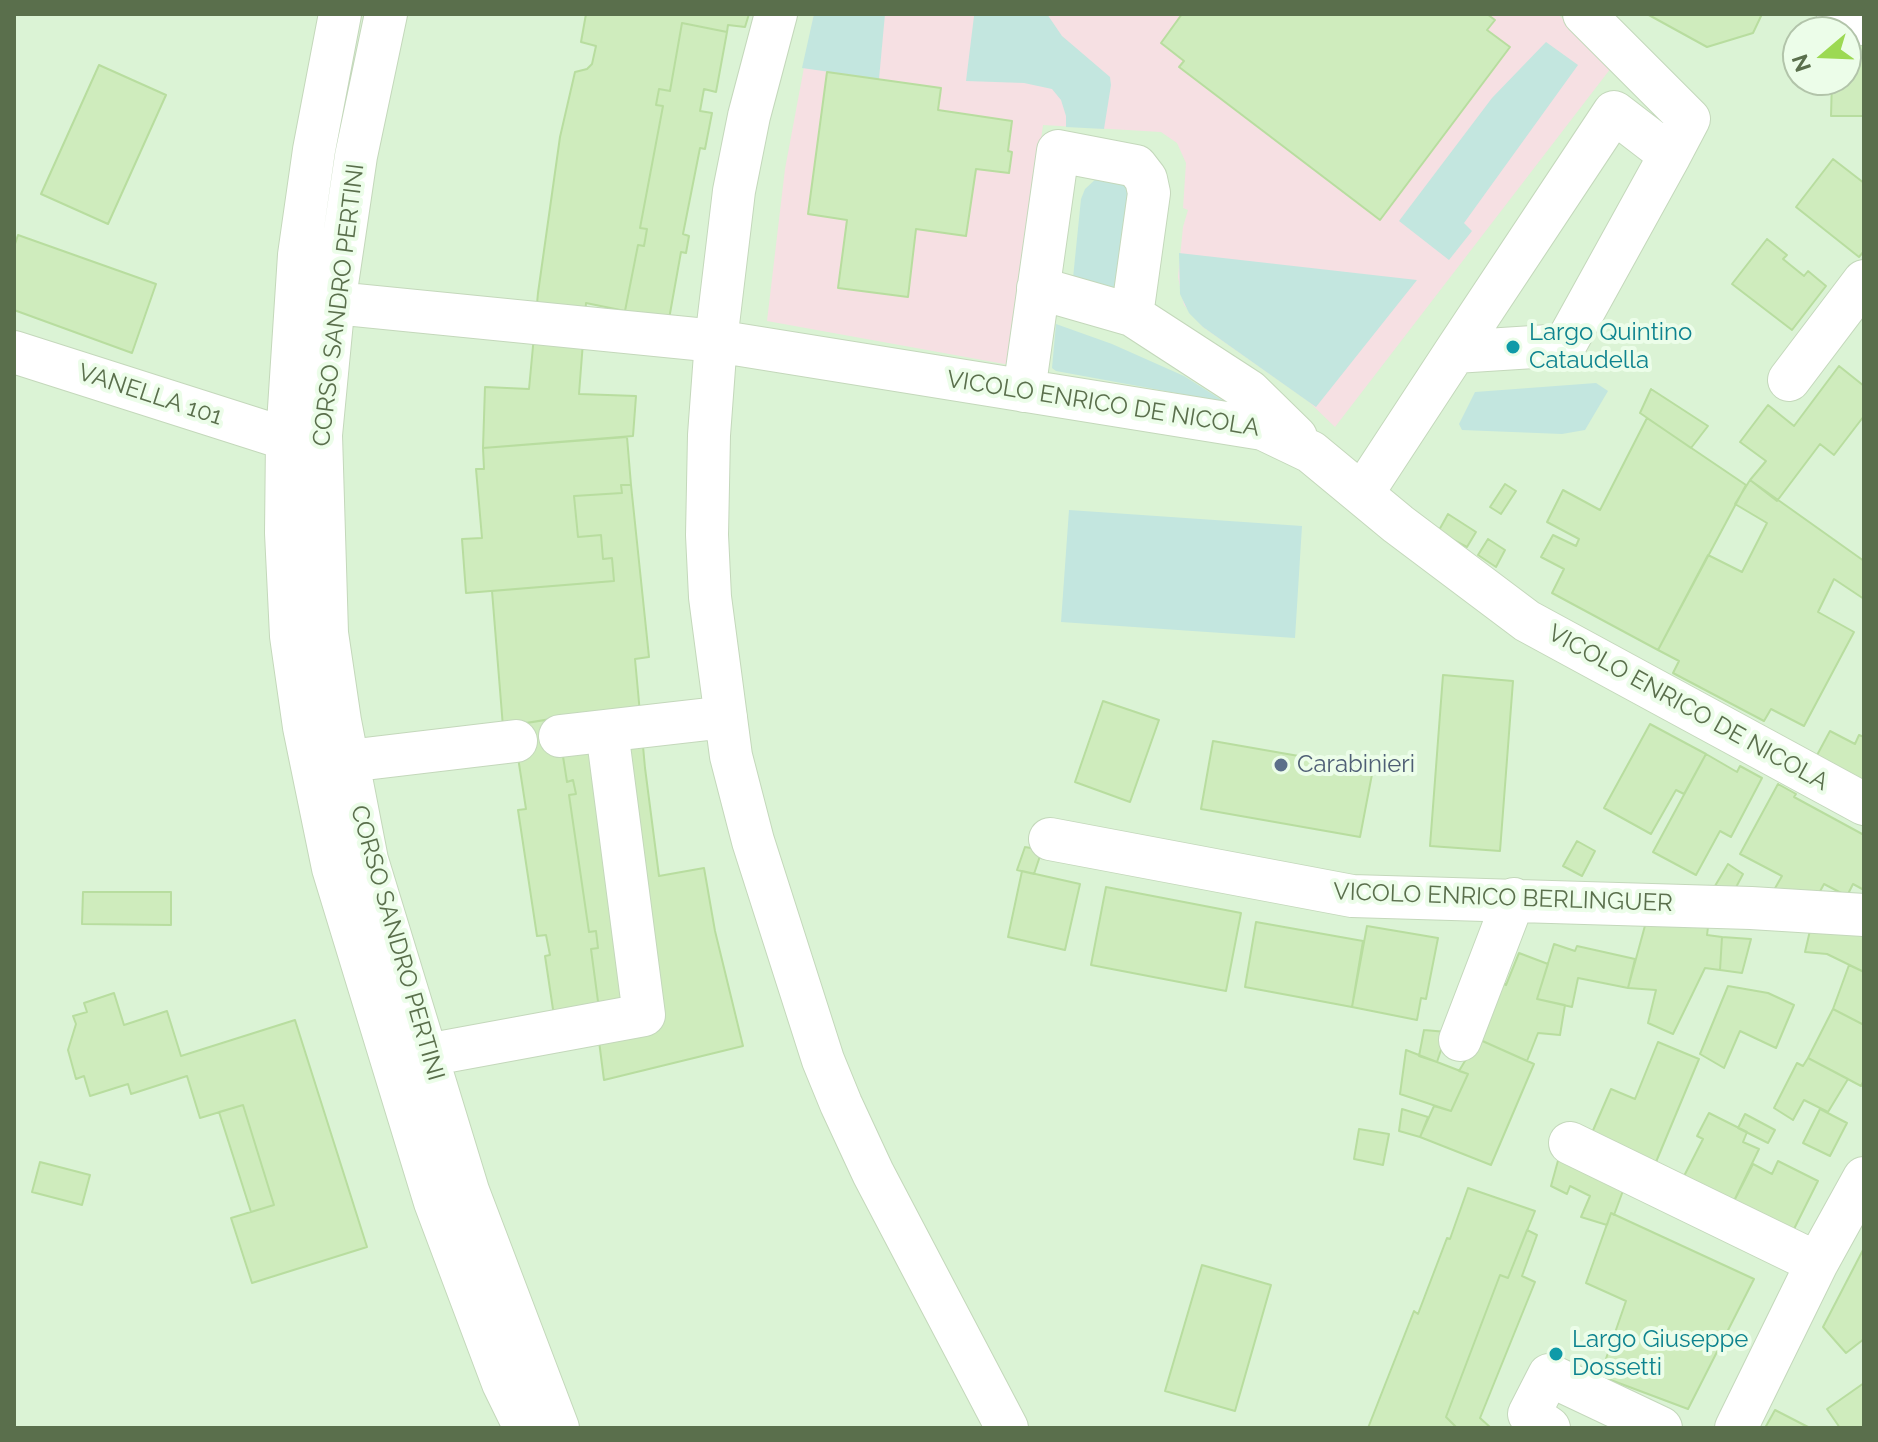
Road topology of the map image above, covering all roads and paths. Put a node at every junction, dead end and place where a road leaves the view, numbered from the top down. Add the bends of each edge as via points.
1 (340, 14) edge
2 (386, 14) edge
3 (776, 14) edge
4 (1584, 14) edge
5 (1648, 79) junction
6 (1614, 112) junction
7 (1670, 155) junction
8 (1864, 281) edge
9 (1038, 288) junction
10 (335, 303) junction
11 (1132, 315) junction
12 (716, 341) junction
13 (14, 352) edge
14 (1455, 352) junction
15 (1789, 380) dead end
16 (1024, 391) junction
17 (287, 439) junction
18 (1311, 452) junction
19 (1362, 494) junction
20 (726, 717) junction
21 (607, 731) junction
22 (560, 736) dead end
23 (516, 741) dead end
24 (348, 761) junction
25 (1864, 804) edge
26 (1050, 839) dead end
27 (1514, 899) junction
28 (1864, 915) edge
29 (1460, 1040) dead end
30 (427, 1055) junction
31 (1570, 1143) dead end
32 (1864, 1178) edge
33 (1817, 1263) junction
34 (525, 1428) edge
35 (558, 1428) edge
36 (1007, 1428) edge
37 (1549, 1428) edge
38 (1661, 1428) edge
39 (1736, 1428) edge

1 - 17 street, CORSO SANDRO PERTINI via 299,255
2 - 10 street, CORSO SANDRO PERTINI via 356,156
3 - 12 street via 734,191
4 - 5 street
5 - 6 street
5 - 7 street via 1689,119
6 - 7 street
6 - 14 street
7 - 14 street via 1565,345
8 - 15 street
9 - 11 street
9 - 11 street via 1058,151 1136,166 1149,193
9 - 16 street
10 - 12 street, VICOLO ENRICO DE NICOLA
10 - 24 street, CORSO SANDRO PERTINI via 321,435 322,532 327,633
11 - 18 street via 1249,391
12 - 16 street, VICOLO ENRICO DE NICOLA
12 - 20 street via 707,535
13 - 17 street, VANELLA 101
14 - 19 street
16 - 18 street, VICOLO ENRICO DE NICOLA via 1263,429
17 - 34 street, CORSO SANDRO PERTINI via 291,636 333,868 435,1202
18 - 19 street, VICOLO ENRICO DE NICOLA
19 - 25 street, VICOLO ENRICO DE NICOLA via 1527,621
20 - 21 street
20 - 36 street via 753,841 823,1060 873,1173
21 - 22 street
21 - 30 street via 644,1015
23 - 24 street
24 - 30 street, CORSO SANDRO PERTINI via 367,860
26 - 27 street, VICOLO ENRICO BERLINGUER via 1352,896
27 - 28 street, VICOLO ENRICO BERLINGUER
27 - 29 street
30 - 35 street, CORSO SANDRO PERTINI via 468,1191
31 - 33 street
32 - 33 street
33 - 39 street
37 - 38 street via 1529,1414 1549,1375

